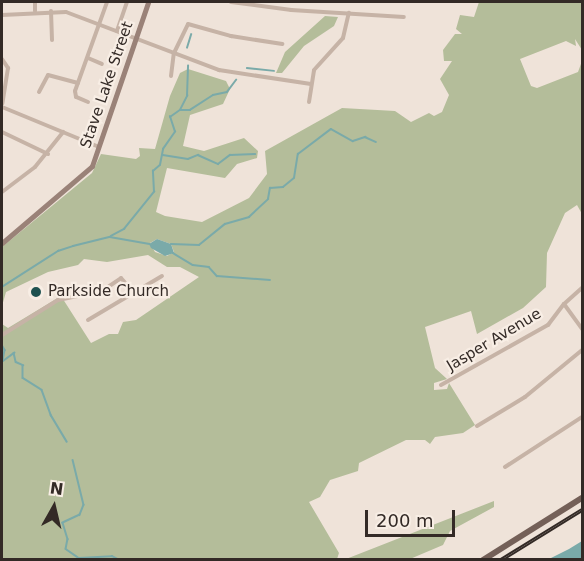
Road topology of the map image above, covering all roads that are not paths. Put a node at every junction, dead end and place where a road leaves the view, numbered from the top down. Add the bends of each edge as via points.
1 (35, 2) edge
2 (107, 2) edge
3 (128, 2) edge
4 (148, 2) edge
5 (231, 2) edge
6 (35, 11) junction
7 (51, 11) junction
8 (349, 14) junction
9 (2, 15) edge
10 (404, 17) dead end
11 (99, 24) junction
12 (117, 31) junction
13 (135, 38) junction
14 (52, 40) dead end
15 (282, 44) dead end
16 (174, 53) junction
17 (88, 58) junction
18 (2, 59) edge
19 (102, 64) dead end
20 (171, 76) dead end
21 (78, 83) junction
22 (311, 84) junction
23 (39, 92) dead end
24 (88, 102) dead end
25 (309, 102) dead end
26 (2, 106) edge
27 (2, 132) edge
28 (63, 132) junction
29 (99, 147) junction
30 (48, 154) junction
31 (2, 192) edge
32 (2, 243) edge
33 (162, 276) dead end
34 (582, 288) edge
35 (135, 295) junction
36 (564, 304) junction
37 (88, 320) dead end
38 (582, 329) edge
39 (2, 335) edge
40 (582, 350) edge
41 (441, 385) dead end
42 (582, 417) edge
43 (477, 426) dead end
44 (505, 467) dead end
45 (582, 498) edge
46 (483, 560) edge

1 - 6 street
2 - 11 street
3 - 12 street
4 - 13 main road, Stave Lake Street
5 - 8 street
6 - 7 street
6 - 9 street
7 - 11 street
7 - 14 street
8 - 10 street
8 - 22 street via 345,34 318,61
11 - 12 street
11 - 17 street
12 - 13 street
13 - 16 street
13 - 29 main road, Stave Lake Street
15 - 16 street via 189,24
16 - 20 street
16 - 22 street via 224,71
17 - 19 street
17 - 21 street
18 - 26 street via 8,68
21 - 23 street via 48,75
21 - 24 street via 76,97
22 - 25 street
26 - 28 street
27 - 30 street
28 - 29 street
28 - 30 street
29 - 32 main road, Stave Lake Street via 86,173
30 - 31 street
33 - 35 street
34 - 36 street, Jasper Avenue
35 - 37 street
35 - 39 street via 121,278 102,291 58,300
36 - 38 street
36 - 41 street, Jasper Avenue via 549,325
40 - 43 street via 525,397
42 - 44 street
45 - 46 main road

